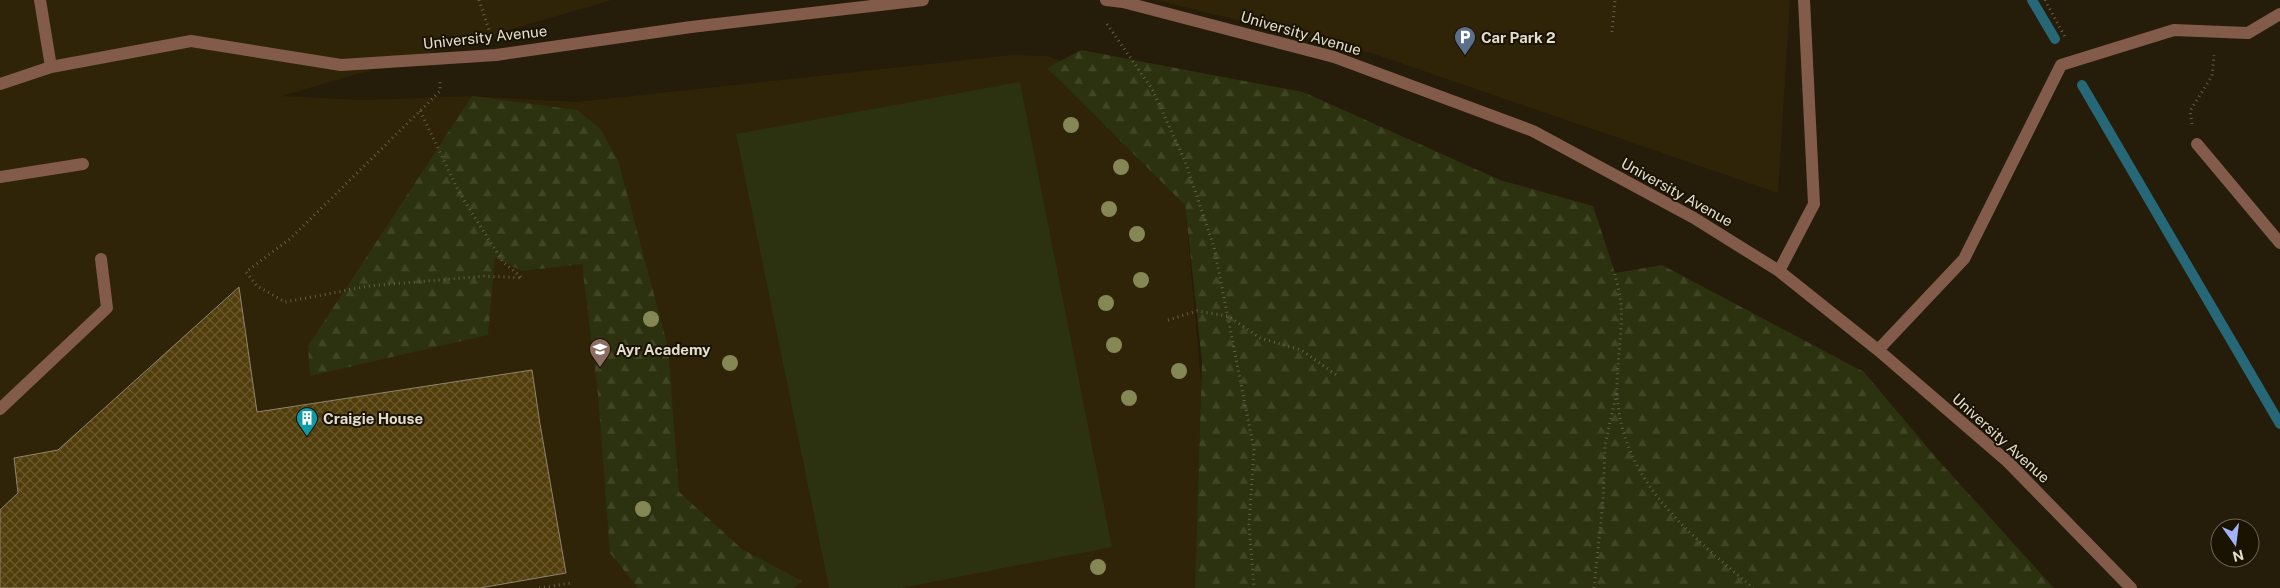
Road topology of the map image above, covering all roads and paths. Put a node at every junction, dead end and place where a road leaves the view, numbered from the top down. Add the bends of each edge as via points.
1 (40, 0) edge
2 (479, 0) edge
3 (923, 0) edge
4 (1106, 0) edge
5 (1615, 0) edge
6 (1804, 0) edge
7 (2045, 0) edge
8 (2280, 14) edge
9 (1106, 21) dead end
10 (1612, 32) dead end
11 (2222, 32) junction
12 (496, 55) junction
13 (441, 59) junction
14 (2077, 59) junction
15 (51, 67) junction
16 (0, 84) edge
17 (420, 111) junction
18 (2197, 144) joint
19 (83, 164) dead end
20 (0, 177) edge
21 (2280, 243) edge
22 (101, 258) dead end
23 (1779, 271) junction
24 (1615, 274) dead end
25 (1228, 316) junction
26 (1168, 320) dead end
27 (1878, 350) junction
28 (1338, 376) dead end
29 (1617, 388) junction
30 (0, 409) edge
31 (570, 582) dead end
32 (539, 588) edge
33 (1254, 588) edge
34 (1594, 588) edge
35 (1753, 588) edge
36 (2131, 588) edge

1 - 15 street
2 - 12 path
3 - 12 street, University Avenue via 699,26
4 - 23 street, University Avenue via 1334,56 1533,131 1694,218
5 - 10 path
6 - 23 street via 1814,204
7 - 14 path
8 - 11 street via 2248,33
9 - 25 path via 1152,89 1185,161 1214,248
11 - 14 street via 2174,30
11 - 18 path via 2212,58 2212,76 2190,111
12 - 13 street, University Avenue
13 - 15 street, University Avenue via 341,65 191,41
13 - 17 path via 440,91
14 - 27 street via 2061,65 1964,259
15 - 16 street, University Avenue
17 - 17 path via 291,238 246,272 257,286 285,302 369,286 485,276 522,278 502,262 460,194
18 - 21 street
19 - 20 street
22 - 30 street via 107,308
23 - 27 street, University Avenue
24 - 29 path via 1621,302
25 - 26 path via 1197,311
25 - 28 path via 1260,338 1301,350
25 - 33 path via 1254,450 1249,524
27 - 36 street, University Avenue via 2008,462
29 - 34 path via 1606,445
29 - 35 path via 1622,422 1634,463 1663,506
31 - 32 path

